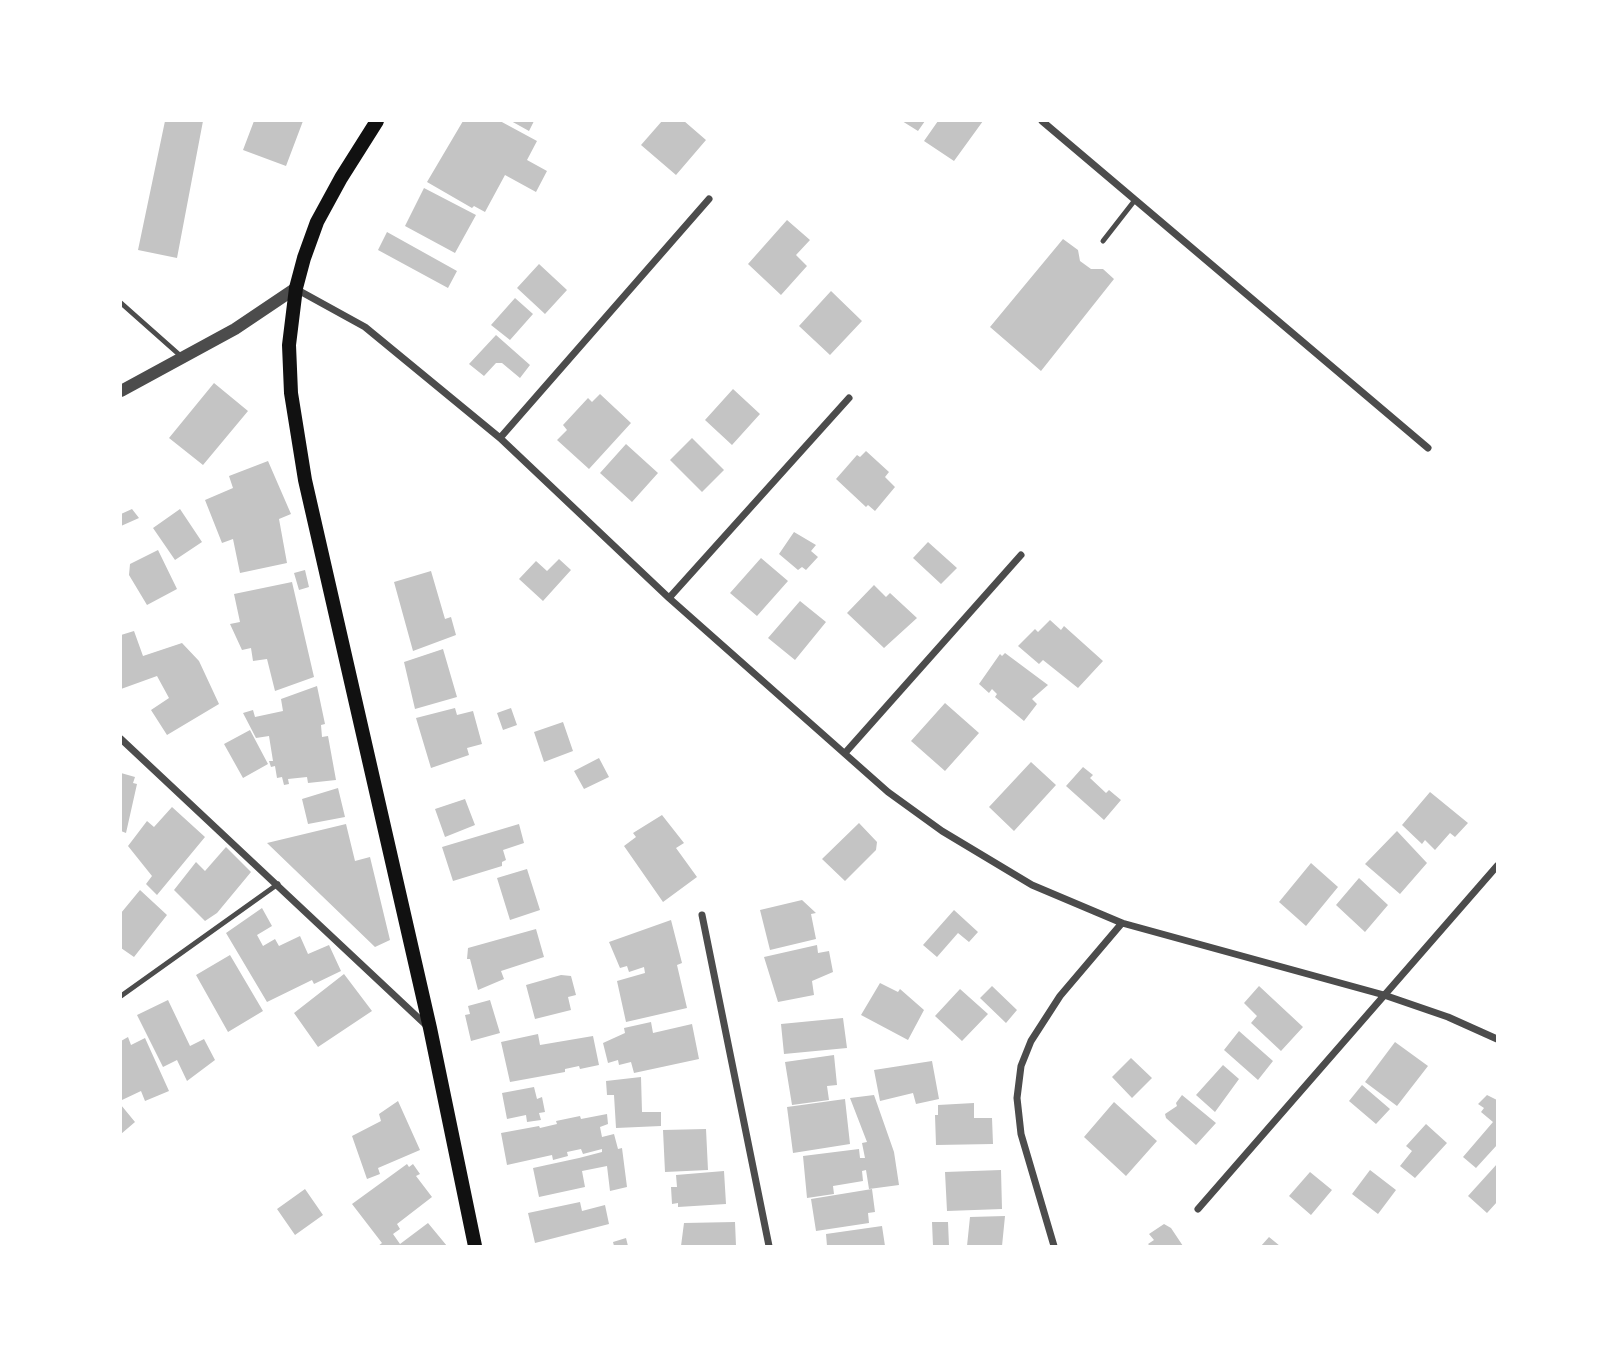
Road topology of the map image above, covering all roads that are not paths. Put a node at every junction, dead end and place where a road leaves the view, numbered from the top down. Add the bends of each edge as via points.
1 (377, 121) edge
2 (1042, 121) edge
3 (709, 199) dead end
4 (1135, 200) junction
5 (1103, 242) dead end
6 (296, 288) junction
7 (121, 303) edge
8 (183, 358) junction
9 (121, 391) edge
10 (849, 397) dead end
11 (500, 438) junction
12 (1428, 448) dead end
13 (1021, 555) dead end
14 (669, 598) junction
15 (121, 739) edge
16 (845, 753) junction
17 (1497, 866) edge
18 (278, 884) junction
19 (702, 915) dead end
20 (1122, 923) junction
21 (1384, 995) junction
22 (121, 996) edge
23 (430, 1028) junction
24 (1497, 1039) edge
25 (1198, 1209) dead end
26 (475, 1246) edge
27 (769, 1246) edge
28 (1054, 1246) edge

1 - 6 main road via 317,222
2 - 4 street
3 - 11 street
4 - 5 lane
4 - 12 street
6 - 8 street
6 - 11 street via 365,327
6 - 23 main road via 289,345 298,444
7 - 8 lane
8 - 9 street
10 - 14 street
11 - 14 street
13 - 16 street
14 - 16 street
15 - 18 street
16 - 20 street via 912,810 983,856 1032,885
17 - 21 street
18 - 22 lane
18 - 23 street
19 - 27 street
20 - 21 street
20 - 28 street via 1060,996 1021,1066 1017,1098 1021,1134
21 - 24 street
21 - 25 street
23 - 26 main road

